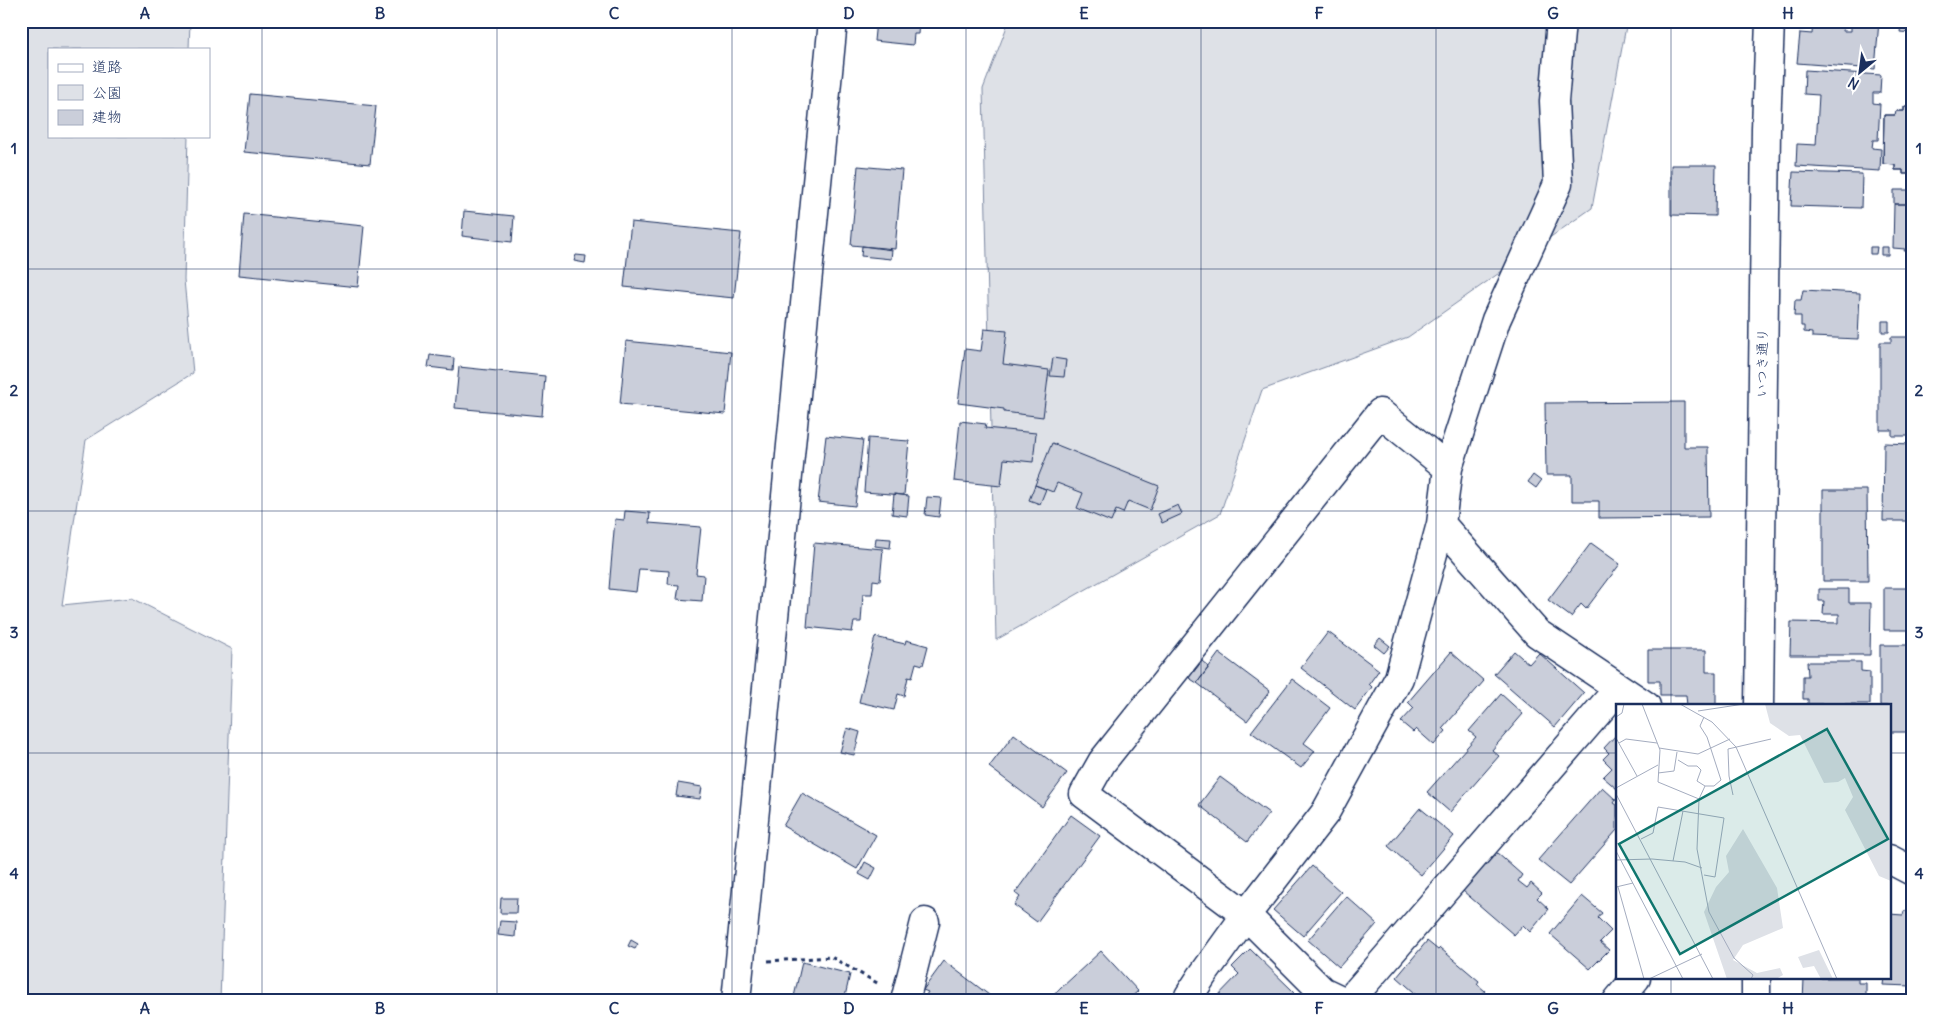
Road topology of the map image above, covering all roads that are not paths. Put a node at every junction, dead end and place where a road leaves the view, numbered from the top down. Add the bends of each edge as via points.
1 (833, 21) edge
2 (1561, 21) edge
3 (1770, 21) edge
4 (1448, 468) junction
5 (1441, 524) junction
6 (1619, 688) junction
7 (1643, 704) edge
8 (1759, 704) edge
9 (1890, 860) edge
10 (1912, 871) edge
11 (1246, 915) junction
12 (925, 922) dead end
13 (1634, 980) edge
14 (1756, 980) edge
15 (905, 1000) edge
16 (736, 1001) edge
17 (1188, 1001) edge
18 (1343, 1001) edge
19 (1349, 1001) edge
20 (1617, 1001) edge
21 (1756, 1001) edge

1 - 16 street
2 - 4 street via 1554,101 1558,184 1496,320
3 - 8 street, いつき通り
4 - 5 street
4 - 11 street via 1380,413 1102,762 1084,794
5 - 6 street via 1537,633
5 - 11 street via 1399,678 1325,813
6 - 7 street
6 - 19 street
9 - 10 street
11 - 17 street via 1188,996
11 - 18 street via 1322,991
12 - 15 street
13 - 20 street
14 - 21 street

